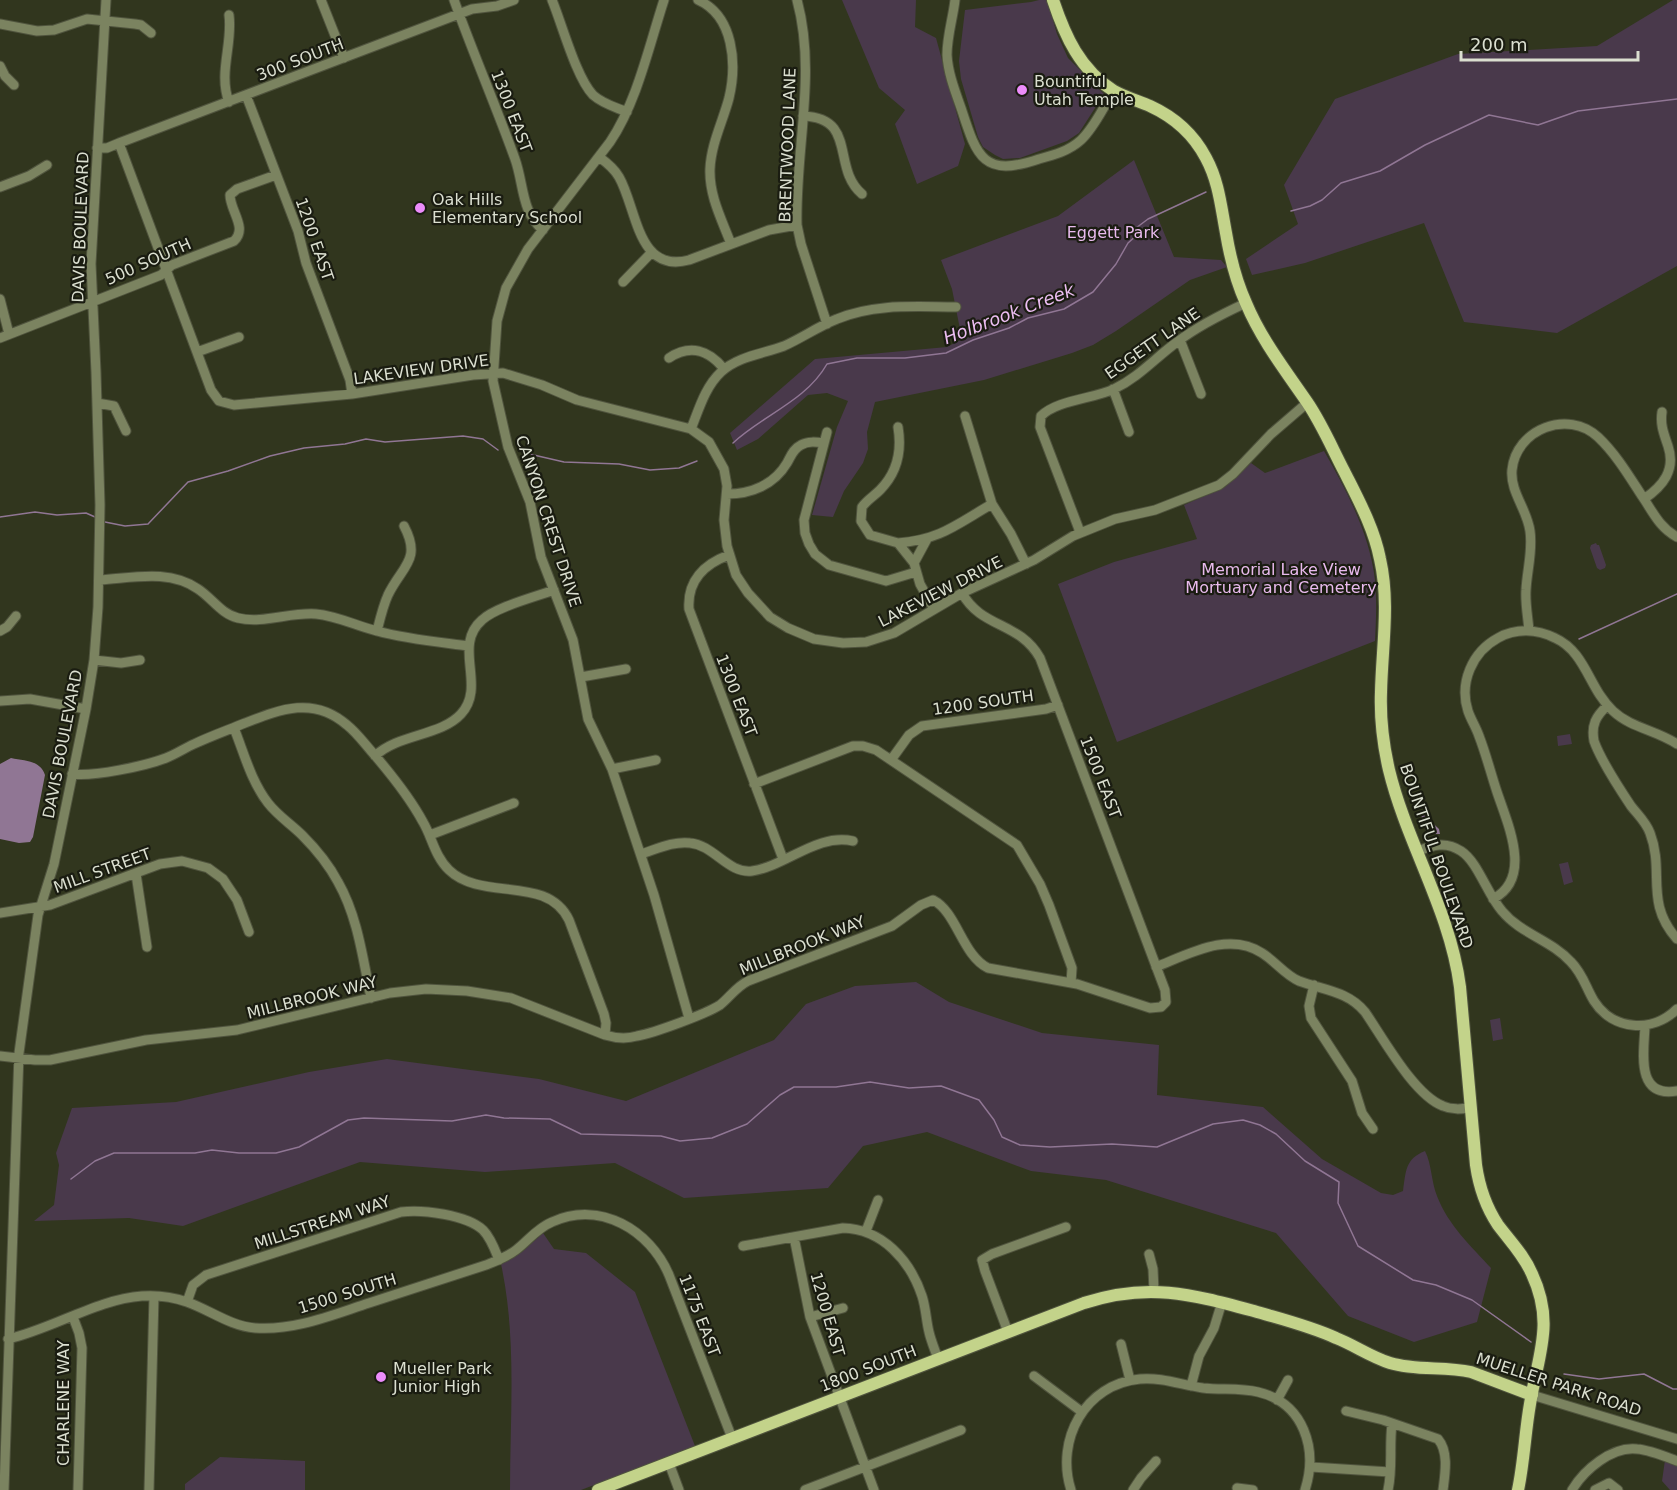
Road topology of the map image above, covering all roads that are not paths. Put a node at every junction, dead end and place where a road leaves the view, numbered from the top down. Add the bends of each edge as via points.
1 (106, 0) edge
2 (321, 0) edge
3 (454, 0) edge
4 (514, 0) edge
5 (552, 0) edge
6 (664, 0) edge
7 (698, 0) edge
8 (797, 0) edge
9 (955, 0) edge
10 (1053, 0) edge
11 (459, 14) junction
12 (230, 15) dead end
13 (105, 21) junction
14 (0, 24) edge
15 (151, 33) dead end
16 (344, 58) junction
17 (0, 66) edge
18 (14, 85) dead end
19 (1114, 91) junction
20 (246, 95) junction
21 (229, 102) junction
22 (627, 112) junction
23 (804, 116) junction
24 (119, 143) junction
25 (97, 148) junction
26 (599, 156) junction
27 (47, 165) dead end
28 (276, 174) junction
29 (0, 187) edge
30 (862, 194) dead end
31 (797, 225) junction
32 (543, 230) junction
33 (731, 244) junction
34 (652, 252) junction
35 (167, 271) junction
36 (622, 282) dead end
37 (0, 299) edge
38 (93, 302) junction
39 (1246, 303) junction
40 (956, 307) dead end
41 (827, 324) junction
42 (5, 336) edge
43 (239, 336) dead end
44 (1180, 340) junction
45 (197, 352) junction
46 (669, 358) dead end
47 (724, 369) junction
48 (493, 373) junction
49 (1113, 389) junction
50 (352, 394) junction
51 (1201, 394) dead end
52 (97, 403) junction
53 (1307, 403) junction
54 (1662, 412) dead end
55 (965, 416) dead end
56 (898, 427) dead end
57 (691, 429) junction
58 (126, 431) dead end
59 (826, 432) dead end
60 (1129, 432) dead end
61 (824, 443) junction
62 (727, 494) junction
63 (1644, 499) junction
64 (992, 504) junction
65 (404, 526) dead end
66 (1080, 532) junction
67 (1677, 537) edge
68 (927, 539) junction
69 (898, 543) junction
70 (729, 555) junction
71 (1026, 564) junction
72 (915, 568) junction
73 (100, 580) junction
74 (554, 590) junction
75 (962, 593) junction
76 (934, 609) junction
77 (16, 616) dead end
78 (0, 631) edge
79 (377, 631) junction
80 (1529, 631) junction
81 (468, 646) junction
82 (94, 660) junction
83 (140, 660) dead end
84 (626, 669) dead end
85 (581, 677) junction
86 (0, 700) edge
87 (1058, 705) junction
88 (1607, 706) junction
89 (86, 709) junction
90 (234, 728) junction
91 (1677, 744) edge
92 (375, 756) junction
93 (656, 760) dead end
94 (891, 760) junction
95 (612, 769) junction
96 (72, 774) junction
97 (754, 784) junction
98 (514, 803) dead end
99 (430, 835) junction
100 (853, 841) dead end
101 (1418, 851) junction
102 (641, 854) junction
103 (783, 859) junction
104 (136, 874) junction
105 (1493, 899) junction
106 (40, 908) junction
107 (0, 913) edge
108 (249, 932) dead end
109 (1677, 939) edge
110 (147, 947) dead end
111 (1156, 967) junction
112 (1071, 983) junction
113 (1314, 985) junction
114 (370, 998) junction
115 (1165, 1005) joint
116 (1677, 1009) edge
117 (689, 1018) junction
118 (1645, 1026) junction
119 (605, 1035) junction
120 (0, 1056) edge
121 (19, 1059) junction
122 (1677, 1091) edge
123 (1471, 1108) junction
124 (1373, 1128) dead end
125 (878, 1200) dead end
126 (617, 1220) joint
127 (1066, 1227) dead end
128 (866, 1231) junction
129 (794, 1237) junction
130 (743, 1246) dead end
131 (1149, 1254) dead end
132 (499, 1260) junction
133 (1154, 1291) junction
134 (154, 1296) junction
135 (187, 1302) junction
136 (1222, 1302) junction
137 (843, 1308) dead end
138 (73, 1317) junction
139 (810, 1317) junction
140 (1008, 1332) junction
141 (8, 1339) junction
142 (1121, 1344) dead end
143 (938, 1359) junction
144 (1034, 1376) dead end
145 (1130, 1380) junction
146 (1288, 1380) dead end
147 (1191, 1386) junction
148 (1532, 1395) junction
149 (838, 1397) junction
150 (1276, 1400) junction
151 (1346, 1411) dead end
152 (1082, 1412) junction
153 (1392, 1424) junction
154 (961, 1430) dead end
155 (732, 1438) junction
156 (1677, 1439) edge
157 (1156, 1461) dead end
158 (1677, 1461) edge
159 (669, 1463) junction
160 (865, 1467) junction
161 (1311, 1467) junction
162 (1390, 1472) junction
163 (1237, 1488) dead end
164 (4, 1490) edge
165 (78, 1490) edge
166 (149, 1490) edge
167 (598, 1490) edge
168 (679, 1490) edge
169 (805, 1490) edge
170 (874, 1490) edge
171 (1071, 1490) edge
172 (1133, 1490) edge
173 (1253, 1490) edge
174 (1305, 1490) edge
175 (1388, 1490) edge
176 (1443, 1490) edge
177 (1518, 1490) edge
178 (1572, 1490) edge
179 (1595, 1490) edge
180 (1618, 1490) edge

1 - 13 street, DAVIS BOULEVARD
2 - 16 street
3 - 11 street, 1300 EAST
4 - 11 street, 300 SOUTH
5 - 22 street via 589,89 605,103
6 - 22 street, CANYON CREST DRIVE
7 - 33 street via 721,19 730,43 730,91 712,151 710,177 713,197
8 - 23 street, BRENTWOOD LANE via 805,39
9 - 19 street via 947,55 951,77 973,144 994,165 1022,165 1071,148 1086,135
10 - 19 main road, BOUNTIFUL BOULEVARD via 1064,32 1080,59
11 - 16 street, 300 SOUTH
11 - 32 street, 1300 EAST via 516,161 523,198 533,221
12 - 21 street via 224,79
13 - 14 street via 83,20 37,32
13 - 15 street via 135,24
13 - 25 street, DAVIS BOULEVARD
16 - 20 street, 300 SOUTH
17 - 18 street
19 - 39 main road, BOUNTIFUL BOULEVARD via 1170,117 1204,154 1217,184 1230,253
20 - 21 street, 300 SOUTH
20 - 28 street, 1200 EAST
21 - 24 street, 300 SOUTH
22 - 26 street, CANYON CREST DRIVE
23 - 30 street via 822,118 834,127 850,179
23 - 31 street, BRENTWOOD LANE
24 - 25 street, 300 SOUTH
24 - 35 street, LAKEVIEW DRIVE
25 - 38 street, DAVIS BOULEVARD
26 - 32 street, CANYON CREST DRIVE
26 - 34 street via 619,177
27 - 29 street
28 - 35 street, 500 SOUTH via 230,195 240,226 239,235 231,243
28 - 50 street, 1200 EAST
31 - 33 street via 774,228
31 - 41 street, BRENTWOOD LANE
32 - 48 street, CANYON CREST DRIVE via 518,264 501,300
33 - 34 street via 683,262 665,261
34 - 36 street
35 - 38 street, 500 SOUTH
35 - 45 street, LAKEVIEW DRIVE
37 - 42 street
38 - 42 street, 500 SOUTH
38 - 52 street, DAVIS BOULEVARD
39 - 44 street, EGGETT LANE
39 - 53 main road, BOUNTIFUL BOULEVARD via 1270,349
40 - 41 street via 879,308
41 - 47 street
43 - 45 street
44 - 49 street, EGGETT LANE via 1141,373
44 - 51 street
45 - 50 street, LAKEVIEW DRIVE via 212,393 226,404
46 - 47 street via 692,350 709,356
47 - 57 street via 708,388
48 - 50 street, LAKEVIEW DRIVE
48 - 57 street, LAKEVIEW DRIVE via 542,385 577,400
48 - 74 street, CANYON CREST DRIVE via 508,447 529,497 539,550
49 - 60 street
49 - 66 street, EGGETT LANE via 1041,416 1040,427
52 - 58 street via 114,406
52 - 73 street, DAVIS BOULEVARD
53 - 66 street, LAKEVIEW DRIVE via 1219,485
53 - 101 main road, BOUNTIFUL BOULEVARD via 1361,506 1379,553 1385,603 1383,737 1392,782
54 - 63 street via 1669,469 1660,486
55 - 64 street
56 - 69 street via 900,447 894,471 883,488 865,503 860,516 870,535
57 - 62 street, LAKEVIEW DRIVE via 709,442 720,458
59 - 61 street
61 - 62 street via 799,446 781,472 759,488
61 - 72 street via 804,520 812,550 829,565 883,580 897,578
62 - 70 street, LAKEVIEW DRIVE via 724,520
63 - 67 street via 1661,525
63 - 80 street via 1606,446 1587,429 1568,424 1548,426 1521,446 1512,477 1530,534 1526,596
64 - 68 street via 954,528
64 - 71 street
65 - 79 street via 411,540 411,555 389,594
66 - 71 street, LAKEVIEW DRIVE
68 - 69 street
68 - 72 street
69 - 72 street
70 - 76 street, LAKEVIEW DRIVE via 742,584 761,609 788,628 814,639 843,643 872,640 901,630
70 - 97 street, 1300 EAST via 698,574 690,591 689,609
71 - 75 street, LAKEVIEW DRIVE
72 - 76 street
73 - 79 street via 168,577 195,587 235,617 249,620 315,614
73 - 82 street, DAVIS BOULEVARD
74 - 81 street via 486,617 474,629
74 - 85 street, CANYON CREST DRIVE via 573,640
75 - 76 street, LAKEVIEW DRIVE
75 - 87 street, 1500 EAST via 980,614 1014,630 1031,645
77 - 78 street
79 - 81 street
80 - 88 street via 1553,636 1569,646
80 - 105 street via 1508,633 1488,644 1473,663 1466,684 1468,711 1514,847 1510,882
81 - 92 street via 471,692 461,714 446,724 386,747
82 - 83 street
82 - 89 street, DAVIS BOULEVARD
84 - 85 street
85 - 95 street, CANYON CREST DRIVE via 588,719
86 - 89 street via 30,699
87 - 94 street, 1200 SOUTH via 927,724 909,735
87 - 111 street, 1500 EAST
88 - 91 street via 1630,724
88 - 109 street via 1595,719 1594,741 1650,833 1658,905
89 - 96 street, DAVIS BOULEVARD
90 - 92 street via 283,709 317,710 346,724
90 - 96 street via 164,759 87,776
90 - 114 street via 263,796 321,856 344,893 357,933
92 - 99 street via 406,794
93 - 95 street
94 - 97 street via 872,748 853,746
94 - 112 street via 1017,844 1049,905 1072,968
95 - 102 street, CANYON CREST DRIVE
96 - 106 street, DAVIS BOULEVARD
97 - 103 street, 1300 EAST
98 - 99 street
99 - 119 street via 442,863 459,878 483,887 544,896 561,908 604,1014
100 - 103 street via 828,842
101 - 105 street via 1438,844 1461,851 1470,859
101 - 123 main road, BOUNTIFUL BOULEVARD via 1455,958
102 - 103 street via 691,843 745,871
102 - 117 street, CANYON CREST DRIVE
104 - 106 street, MILL STREET
104 - 108 street, MILL STREET via 174,861 208,868 233,892
104 - 110 street
105 - 118 street via 1513,922 1570,960 1606,1014 1627,1024
106 - 107 street, MILL STREET
106 - 121 street, DAVIS BOULEVARD
111 - 113 street via 1212,946 1233,943 1256,949 1296,979
111 - 115 street, 1500 EAST via 1166,996
112 - 115 street, MILLBROOK WAY via 1150,1008
112 - 117 street, MILLBROOK WAY via 984,966 933,900 892,926 747,981 717,1006
113 - 123 street via 1341,993 1361,1007 1416,1087 1428,1098 1448,1108
113 - 124 street via 1311,1018 1352,1081 1362,1113
114 - 119 street, MILLBROOK WAY via 439,989 499,995
114 - 121 street, MILLBROOK WAY via 237,1030 146,1040 50,1060
116 - 118 street
117 - 119 street, MILLBROOK WAY via 639,1036
118 - 122 street via 1647,1080 1658,1090
120 - 121 street, MILLBROOK WAY
121 - 141 street, DAVIS BOULEVARD via 7,1266
123 - 148 main road, BOUNTIFUL BOULEVARD via 1477,1175 1485,1200 1526,1262 1539,1294 1544,1343
125 - 128 street
126 - 132 street, 1500 SOUTH via 591,1214 563,1217 542,1227
126 - 155 street, 1175 EAST via 644,1238 665,1266
127 - 140 street via 982,1260
128 - 129 street via 843,1228
128 - 143 street via 891,1247 912,1273
129 - 130 street
129 - 139 street, 1200 EAST
131 - 133 street
132 - 135 street, 1500 SOUTH via 292,1326 237,1325
132 - 135 street, MILLSTREAM WAY via 488,1235 471,1222 401,1212 206,1275 193,1286
133 - 136 main road, MUELLER PARK ROAD
133 - 140 main road, 1800 SOUTH via 1108,1296
134 - 135 street, 1500 SOUTH
134 - 138 street, 1500 SOUTH via 118,1300
134 - 166 street
136 - 147 street
136 - 148 main road, MUELLER PARK ROAD via 1315,1329 1387,1362 1461,1370
137 - 139 street
138 - 141 street, 1500 SOUTH
138 - 165 street, CHARLENE WAY via 82,1348
139 - 149 street, 1200 EAST
140 - 143 main road, 1800 SOUTH
141 - 164 street, DAVIS BOULEVARD
142 - 145 street
143 - 149 main road, 1800 SOUTH
144 - 152 street
145 - 147 street via 1160,1379
145 - 152 street via 1103,1392
146 - 150 street
147 - 150 street via 1254,1391
148 - 156 street, MUELLER PARK ROAD
148 - 177 main road, BOUNTIFUL BOULEVARD
149 - 155 main road, 1800 SOUTH
149 - 160 street, 1200 EAST
150 - 161 street via 1304,1430
151 - 153 street
152 - 171 street via 1067,1447
153 - 162 street
153 - 176 street via 1441,1442 1445,1453
154 - 160 street
155 - 159 main road, 1800 SOUTH
157 - 172 street
158 - 178 street via 1642,1449 1625,1449 1590,1468
159 - 167 main road, 1800 SOUTH
159 - 168 street
160 - 169 street
160 - 170 street, 1200 EAST
161 - 162 street
161 - 174 street
162 - 175 street
163 - 173 street
179 - 180 street via 1609,1483

